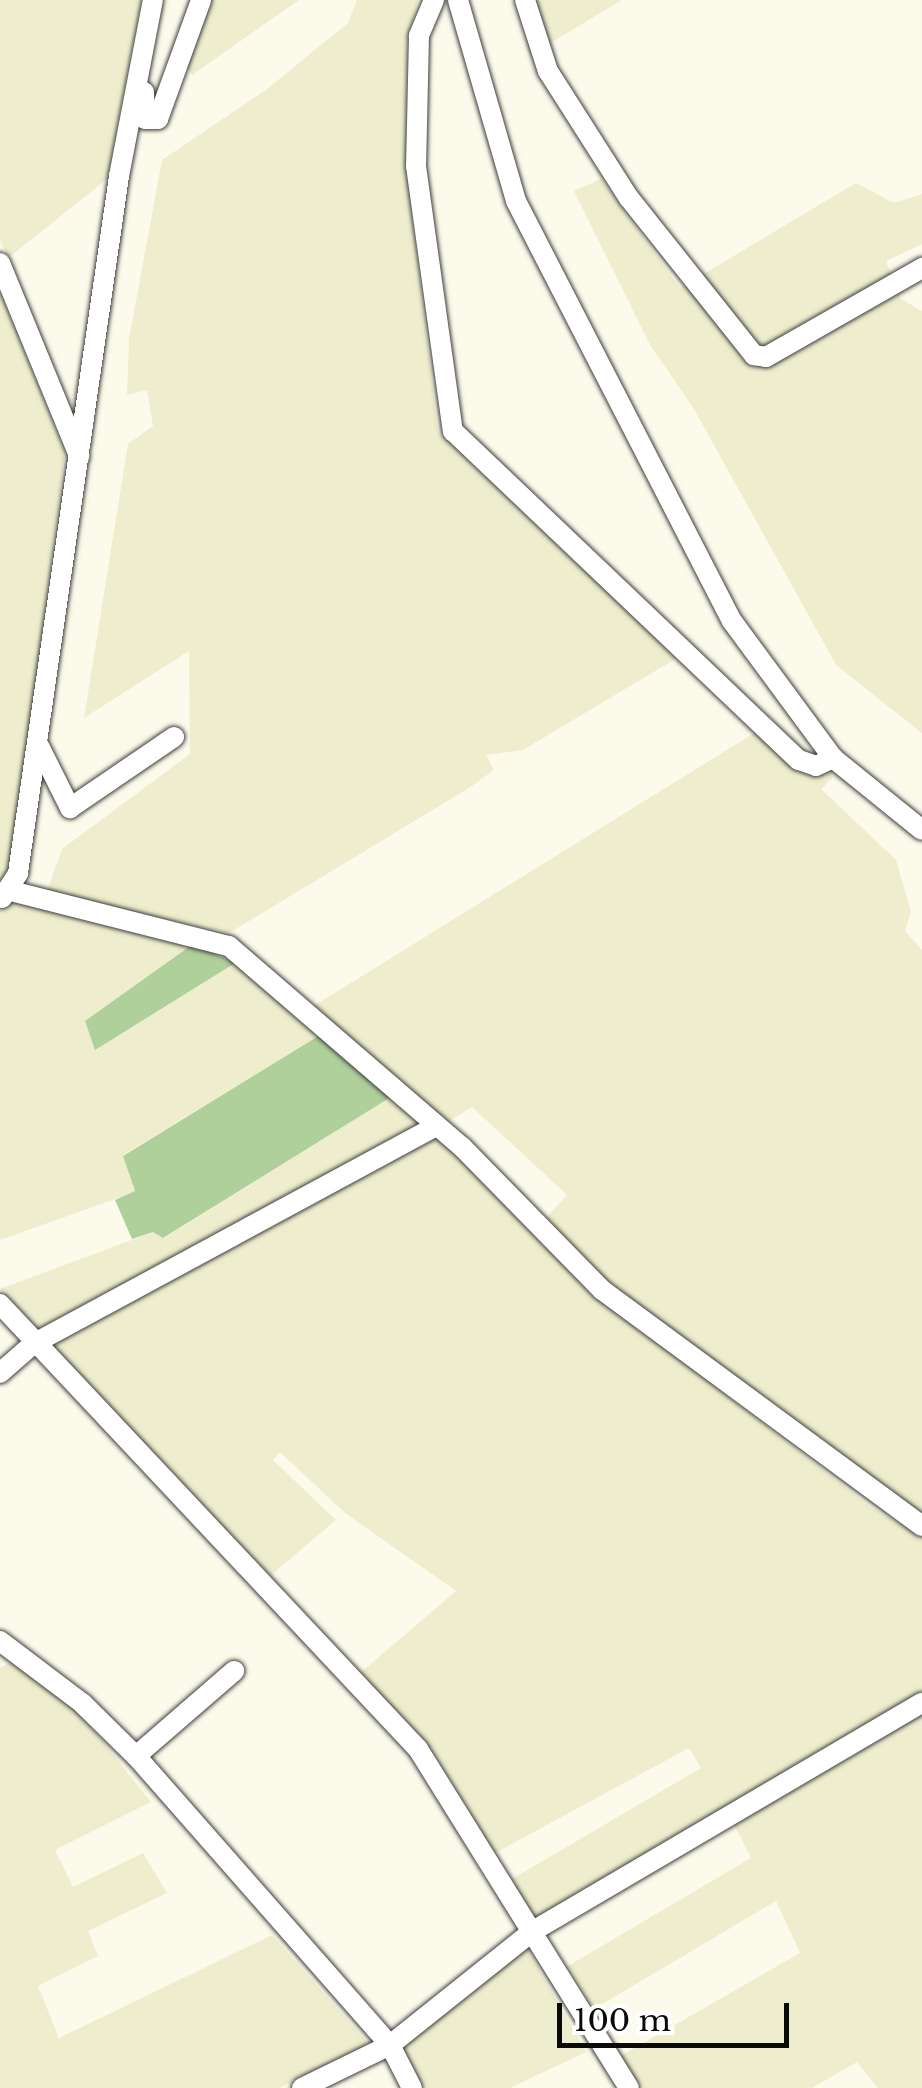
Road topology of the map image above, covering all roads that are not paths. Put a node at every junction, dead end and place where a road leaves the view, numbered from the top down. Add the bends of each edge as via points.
1 (153, 0) edge
2 (201, 0) edge
3 (434, 0) edge
4 (458, 0) edge
5 (525, 0) edge
6 (143, 46) junction
7 (0, 264) edge
8 (922, 268) edge
9 (80, 457) junction
10 (174, 737) dead end
11 (38, 744) junction
12 (833, 758) junction
13 (922, 830) edge
14 (5, 895) edge
15 (438, 1126) junction
16 (0, 1304) edge
17 (33, 1344) junction
18 (0, 1373) edge
19 (922, 1526) edge
20 (0, 1641) edge
21 (234, 1671) dead end
22 (922, 1703) edge
23 (136, 1756) junction
24 (532, 1931) junction
25 (390, 2044) junction
26 (302, 2088) edge
27 (412, 2088) edge
28 (629, 2088) edge

1 - 6 street
2 - 6 street via 158,119 144,119
3 - 12 street via 419,36 416,166 453,431 798,760 816,766
4 - 12 street via 516,200 568,311 732,621
5 - 8 street via 541,57 628,198 754,355 766,357
6 - 9 street
7 - 9 street
9 - 11 street
10 - 11 street via 70,808
11 - 14 street
12 - 13 street
14 - 15 street via 229,946
15 - 17 street
15 - 19 street via 602,1290
16 - 17 street
17 - 18 street
17 - 24 street via 418,1750
20 - 23 street via 82,1703
21 - 23 street
22 - 24 street
23 - 25 street
24 - 25 street
24 - 28 street
25 - 26 street
25 - 27 street

